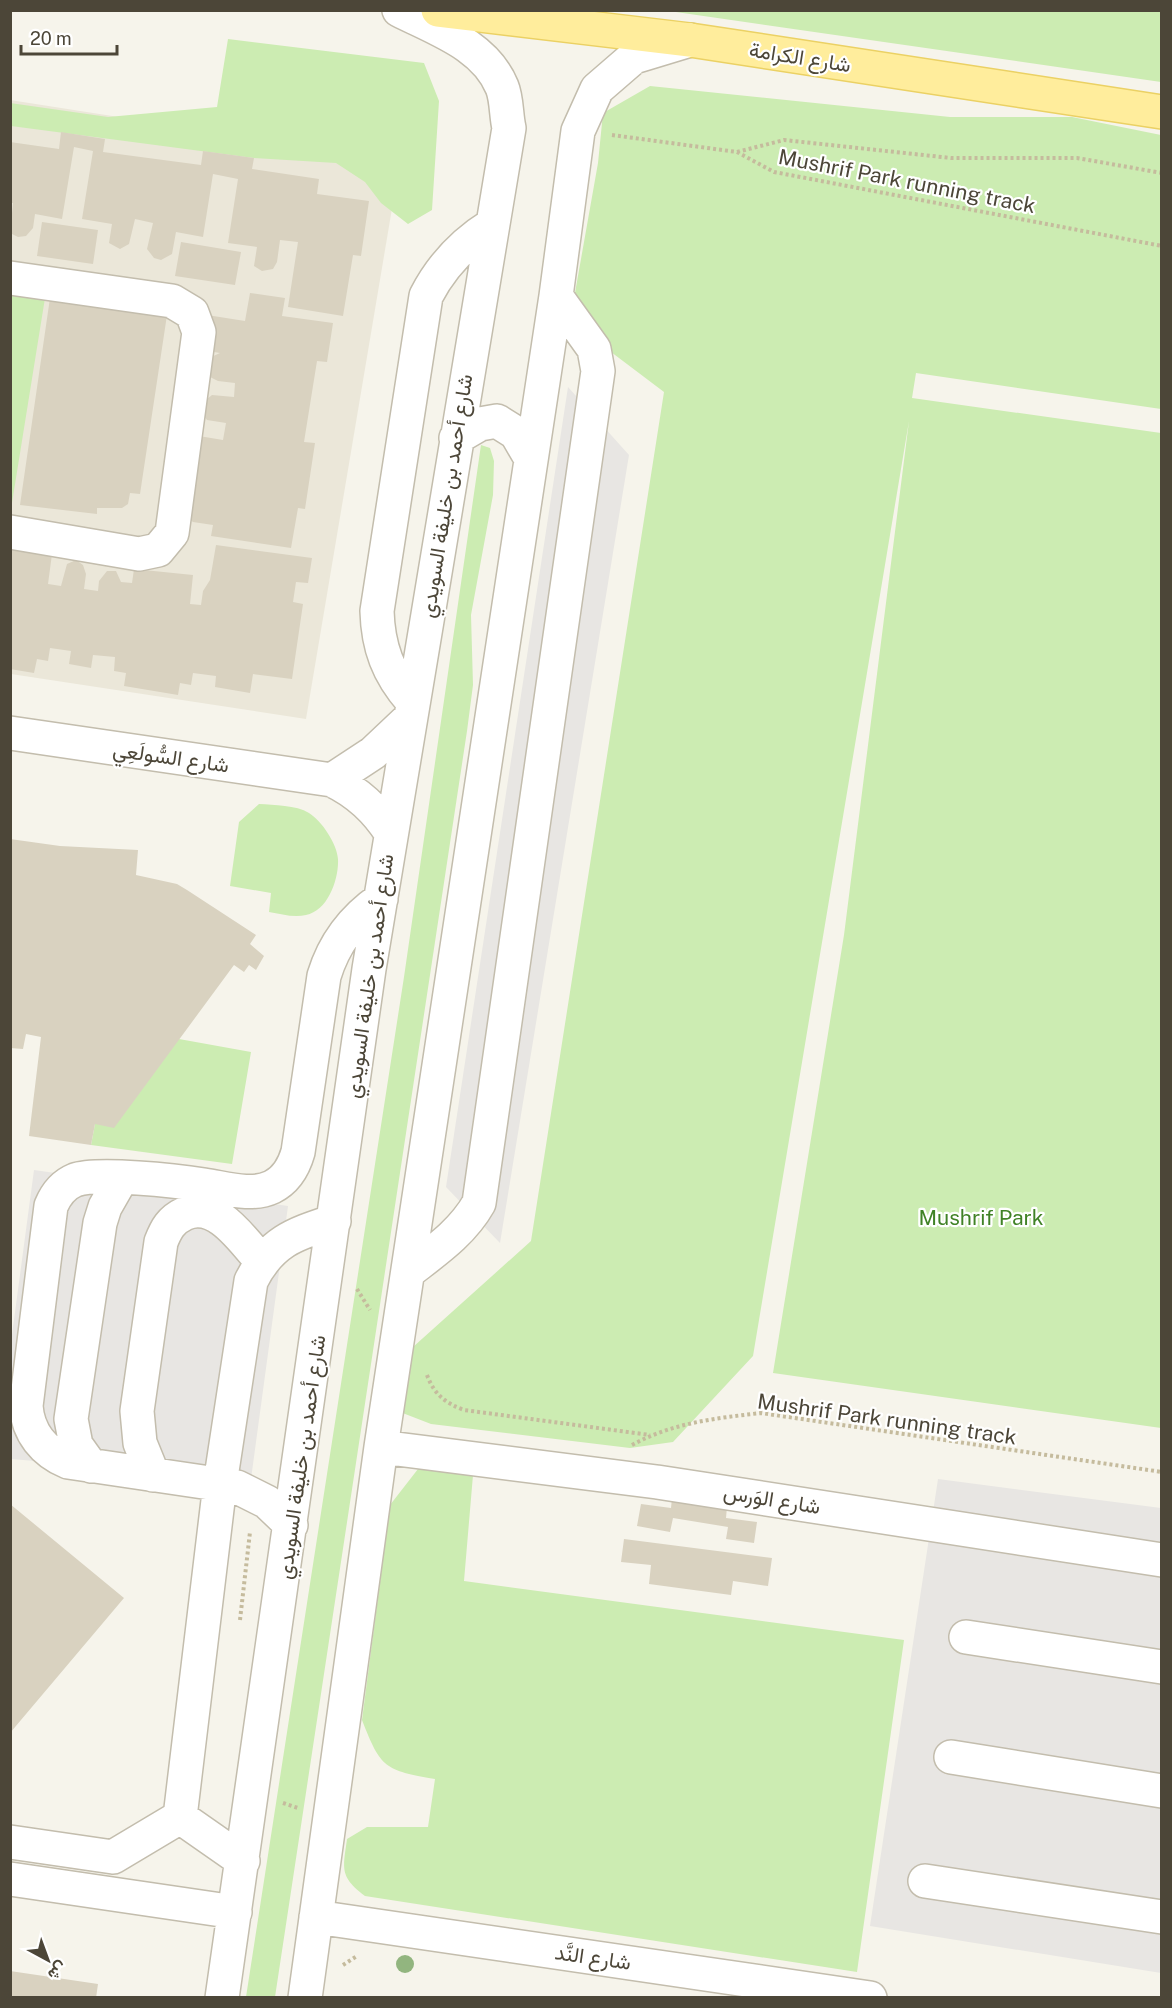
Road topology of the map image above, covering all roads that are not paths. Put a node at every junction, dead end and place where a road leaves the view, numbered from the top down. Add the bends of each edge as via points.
1 (399, 10) edge
2 (438, 10) edge
3 (690, 40) junction
4 (1161, 112) edge
5 (492, 225) junction
6 (10, 278) edge
7 (556, 296) junction
8 (456, 438) junction
9 (530, 457) junction
10 (10, 532) edge
11 (411, 710) junction
12 (10, 734) edge
13 (332, 780) junction
14 (391, 833) junction
15 (381, 899) junction
16 (121, 1179) junction
17 (334, 1221) junction
18 (262, 1262) junction
19 (408, 1272) junction
20 (381, 1447) junction
21 (91, 1466) junction
22 (153, 1474) junction
23 (220, 1485) junction
24 (291, 1525) junction
25 (1161, 1560) edge
26 (966, 1637) dead end
27 (1161, 1667) edge
28 (951, 1757) dead end
29 (1161, 1791) edge
30 (180, 1817) junction
31 (10, 1842) edge
32 (112, 1857) junction
33 (243, 1861) junction
34 (10, 1879) edge
35 (926, 1881) dead end
36 (112, 1894) junction
37 (235, 1912) junction
38 (316, 1917) junction
39 (1161, 1917) edge
40 (222, 1998) edge
41 (305, 1998) edge
42 (870, 1998) edge

1 - 5 street, شارع أحمد بن خليفة السويدي via 458,40 483,59 502,87 508,128
2 - 3 main road, شارع الكرامة
3 - 4 main road, شارع الكرامة
3 - 7 street via 634,57 597,89 578,131
5 - 8 street, شارع أحمد بن خليفة السويدي
5 - 11 street via 458,250 426,296 378,611 381,651
6 - 10 street via 172,302 192,313 199,332 172,533 158,550 139,554
7 - 9 street
7 - 19 street via 594,349 598,371 481,1192 468,1222
8 - 9 street via 480,424 497,421 516,433
8 - 11 street, شارع أحمد بن خليفة السويدي
9 - 19 street
11 - 13 street via 374,753
11 - 14 street, شارع أحمد بن خليفة السويدي
12 - 13 street, شارع السُّولَعِي
13 - 14 street, شارع السُّولَعِي via 371,807
14 - 15 street, شارع أحمد بن خليفة السويدي
15 - 16 street via 345,932 329,961 298,1152 282,1180 266,1189 248,1192 172,1180
15 - 17 street, شارع أحمد بن خليفة السويدي
16 - 21 street via 100,1223 71,1419 76,1445
16 - 21 street via 77,1179 55,1198 26,1406 32,1429 46,1449 68,1462
17 - 18 street via 287,1238
17 - 24 street, شارع أحمد بن خليفة السويدي
18 - 22 street via 213,1214 187,1212 165,1229 137,1411 140,1443
18 - 23 street via 249,1292
19 - 20 street
20 - 25 street, شارع الوَرس via 584,1473
20 - 38 street
21 - 22 street
22 - 23 street
23 - 24 street via 252,1493
23 - 30 street
24 - 33 street, شارع أحمد بن خليفة السويدي
26 - 27 street
28 - 29 street
30 - 32 street
30 - 33 street
31 - 32 street
32 - 36 street
33 - 37 street, شارع أحمد بن خليفة السويدي
34 - 36 street
35 - 39 street
36 - 37 street
37 - 40 street, شارع أحمد بن خليفة السويدي
38 - 41 street
38 - 42 street, شارع النَّد

